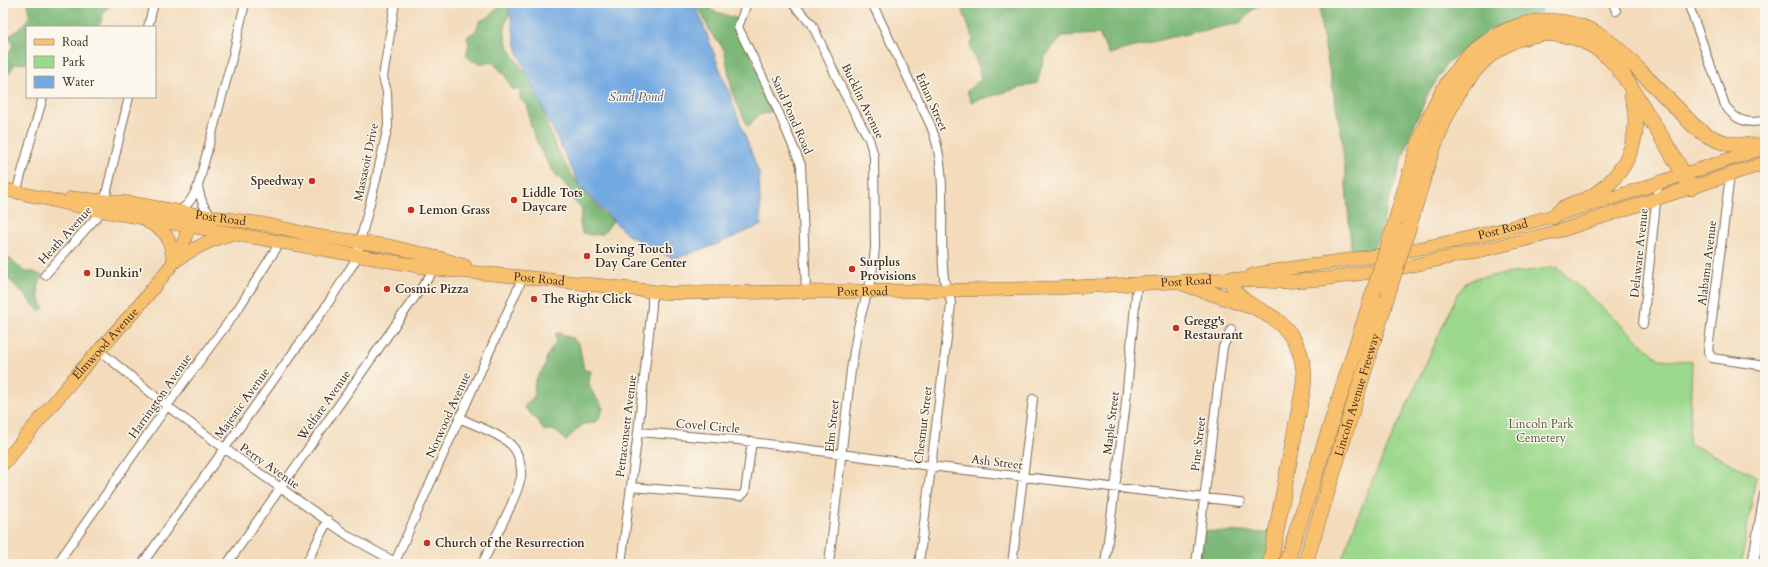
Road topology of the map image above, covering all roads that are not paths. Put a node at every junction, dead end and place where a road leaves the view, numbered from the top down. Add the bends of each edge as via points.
1 (154, 3) edge
2 (245, 3) edge
3 (395, 3) edge
4 (747, 3) edge
5 (792, 3) edge
6 (872, 3) edge
7 (1613, 3) edge
8 (1688, 3) edge
9 (1616, 11) dead end
10 (148, 26) edge
11 (1627, 82) junction
12 (43, 98) edge
13 (130, 98) edge
14 (1765, 120) edge
15 (1765, 147) edge
16 (1765, 163) edge
17 (1730, 175) junction
18 (1688, 181) junction
19 (1658, 184) junction
20 (198, 186) junction
21 (3, 189) edge
22 (16, 193) junction
23 (1657, 199) junction
24 (103, 206) junction
25 (176, 212) junction
26 (135, 216) junction
27 (1553, 217) junction
28 (217, 218) junction
29 (190, 220) junction
30 (233, 233) junction
31 (281, 241) junction
32 (359, 248) junction
33 (174, 262) junction
34 (437, 263) junction
35 (45, 275) dead end
36 (523, 277) junction
37 (1232, 279) junction
38 (1182, 283) junction
39 (1137, 284) junction
40 (947, 290) junction
41 (652, 292) junction
42 (806, 292) junction
43 (869, 292) junction
44 (1260, 310) junction
45 (1643, 324) dead end
46 (1231, 329) dead end
47 (100, 351) junction
48 (1765, 366) edge
49 (1033, 399) dead end
50 (167, 406) junction
51 (460, 418) junction
52 (638, 432) junction
53 (752, 441) junction
54 (224, 448) junction
55 (841, 454) junction
56 (3, 464) edge
57 (930, 466) junction
58 (1022, 477) junction
59 (631, 487) junction
60 (280, 488) junction
61 (1114, 488) junction
62 (1765, 495) edge
63 (1204, 499) junction
64 (1240, 502) dead end
65 (328, 520) junction
66 (394, 563) edge
67 (57, 564) edge
68 (142, 564) edge
69 (227, 564) edge
70 (306, 564) edge
71 (482, 564) edge
72 (621, 564) edge
73 (829, 564) edge
74 (919, 564) edge
75 (1012, 564) edge
76 (1105, 564) edge
77 (1196, 564) edge
78 (1270, 564) edge
79 (1286, 564) edge
80 (1305, 564) edge
81 (1753, 564) edge

1 - 10 street
2 - 20 street
3 - 32 street, Massasoit Drive via 384,77 388,126
4 - 42 street, Sand Pond Road via 738,27 769,90 801,165
5 - 43 street, Bucklin Avenue via 812,24 869,139 874,156 875,248
6 - 40 street, Ethan Street via 936,138 940,160 944,280
7 - 9 street
8 - 14 street via 1725,105 1744,122
11 - 18 highway
11 - 27 highway via 1636,117 1635,136 1626,162 1604,188 1590,198 1568,206
11 - 80 highway, Lincoln Avenue Freeway, bridge via 1608,57 1594,47 1573,37 1557,34 1534,35 1513,42 1487,59 1467,80 1448,110 1436,140
12 - 22 street
13 - 24 street
15 - 18 main road, Post Road
15 - 79 highway, bridge via 1729,144 1703,133 1621,52 1596,33 1564,22 1530,22 1505,31 1487,42 1462,65 1444,88 1426,124
16 - 17 main road, Post Road
17 - 18 main road, Post Road
17 - 48 street, Alabama Avenue via 1708,355 1712,358
18 - 19 main road, Post Road
18 - 23 main road, Post Road
19 - 23 street, Delaware Avenue
19 - 27 main road, Post Road
20 - 25 street via 184,208
20 - 28 street via 206,211
21 - 22 main road, Post Road
22 - 24 main road, Post Road
23 - 37 main road, Post Road via 1552,233 1410,266 1324,279 1282,282
23 - 45 street, Delaware Avenue
24 - 25 main road, Post Road via 131,203
24 - 26 main road, Post Road
24 - 35 street, Heath Avenue
25 - 29 main road, Post Road
26 - 29 main road, Post Road
26 - 33 main road via 166,234 170,240
27 - 37 main road, Post Road via 1418,249
28 - 29 main road, Post Road
28 - 32 main road, Post Road via 264,224
29 - 30 main road, Post Road
29 - 33 main road, Elmwood Avenue
30 - 31 main road, Post Road
30 - 33 main road via 187,253
31 - 32 main road, Post Road
31 - 50 street, Harrington Avenue via 238,309
32 - 34 main road, Post Road
32 - 54 street, Majestic Avenue via 355,261 325,308
33 - 47 main road, Elmwood Avenue
34 - 36 main road, Post Road via 492,274
34 - 60 street, Welfare Avenue
36 - 41 main road, Post Road
36 - 51 street, Norwood Avenue
37 - 38 main road, Post Road
37 - 44 highway via 1234,288 1240,296
38 - 39 main road, Post Road
38 - 44 highway
39 - 40 main road, Post Road
39 - 61 street, Maple Street via 1130,368
40 - 43 main road, Post Road
40 - 57 street, Chestnut Street via 950,305
41 - 42 main road, Post Road
41 - 52 street, Pettaconsett Avenue
42 - 43 main road, Post Road
43 - 55 street, Elm Street via 855,343
44 - 78 highway via 1282,325 1291,336 1301,355 1304,375
46 - 63 street, Pine Street via 1223,347
47 - 50 street, Perry Avenue
47 - 56 main road, Elmwood Avenue
49 - 58 street
50 - 54 street, Perry Avenue
50 - 67 street, Harrington Avenue
51 - 66 street, Norwood Avenue
51 - 71 street via 507,442 517,452 520,466 515,494
52 - 53 street, Covel Circle
52 - 59 street, Pettaconsett Avenue
53 - 55 street, Ash Street
53 - 59 street, Covel Circle via 745,492 741,496
54 - 60 street, Perry Avenue
54 - 68 street, Majestic Avenue
55 - 57 street, Ash Street
55 - 73 street, Elm Street
57 - 58 street, Ash Street
57 - 74 street, Chestnut Street
58 - 61 street, Ash Street
58 - 75 street
59 - 72 street, Pettaconsett Avenue
60 - 65 street, Perry Avenue
60 - 69 street, Welfare Avenue
61 - 63 street, Ash Street
61 - 76 street, Maple Street
62 - 81 street
63 - 64 street, Ash Street
63 - 77 street, Pine Street
65 - 66 street, Perry Avenue
65 - 70 street

